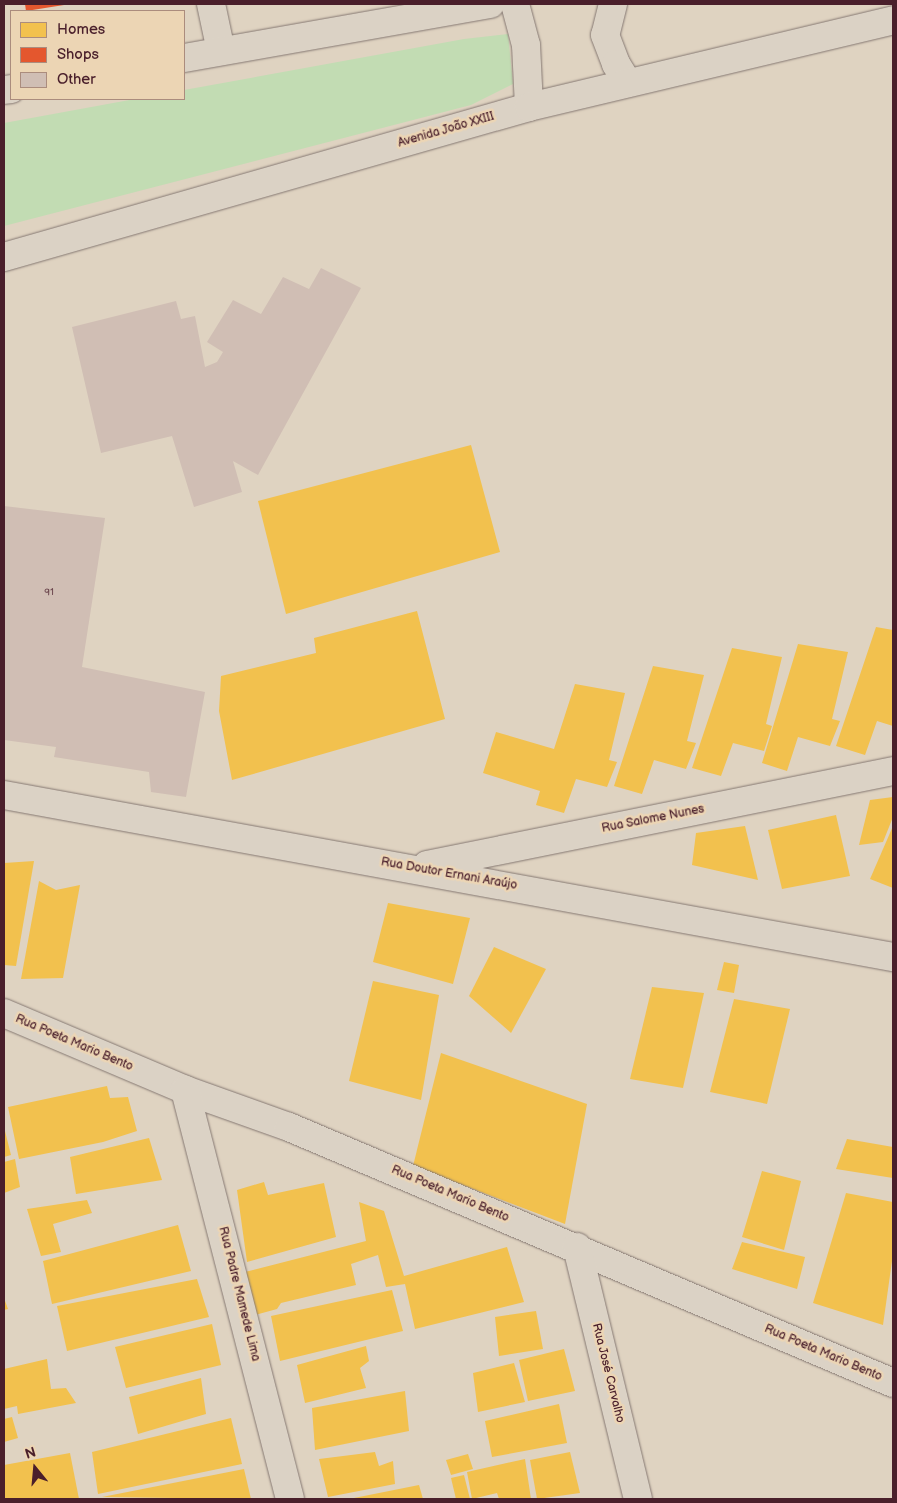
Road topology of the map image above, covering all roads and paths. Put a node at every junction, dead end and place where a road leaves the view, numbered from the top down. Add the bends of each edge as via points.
1 (211, 4) edge
2 (490, 4) edge
3 (515, 4) edge
4 (614, 4) edge
5 (893, 20) edge
6 (221, 52) junction
7 (185, 58) edge
8 (628, 83) junction
9 (529, 106) junction
10 (4, 257) edge
11 (893, 771) edge
12 (4, 795) edge
13 (413, 867) junction
14 (893, 958) edge
15 (4, 1013) edge
16 (185, 1090) junction
17 (577, 1247) junction
18 (893, 1383) edge
19 (290, 1499) edge
20 (638, 1499) edge

1 - 6 street
2 - 6 street
3 - 9 street via 526,45
4 - 8 street via 605,35 616,64
5 - 8 street, Avenida João XXIII
6 - 7 street
8 - 9 street, Avenida João XXIII
9 - 10 street, Avenida João XXIII
11 - 13 street, Rua Salome Nunes
12 - 13 street, Rua Doutor Ernani Araújo
13 - 14 street, Rua Doutor Ernani Araújo
15 - 16 street, Rua Poeta Mario Bento
16 - 17 street, Rua Poeta Mario Bento via 289,1127
16 - 19 street, Rua Padre Mamede Lima
17 - 18 street, Rua Poeta Mario Bento
17 - 20 street, Rua José Carvalho

